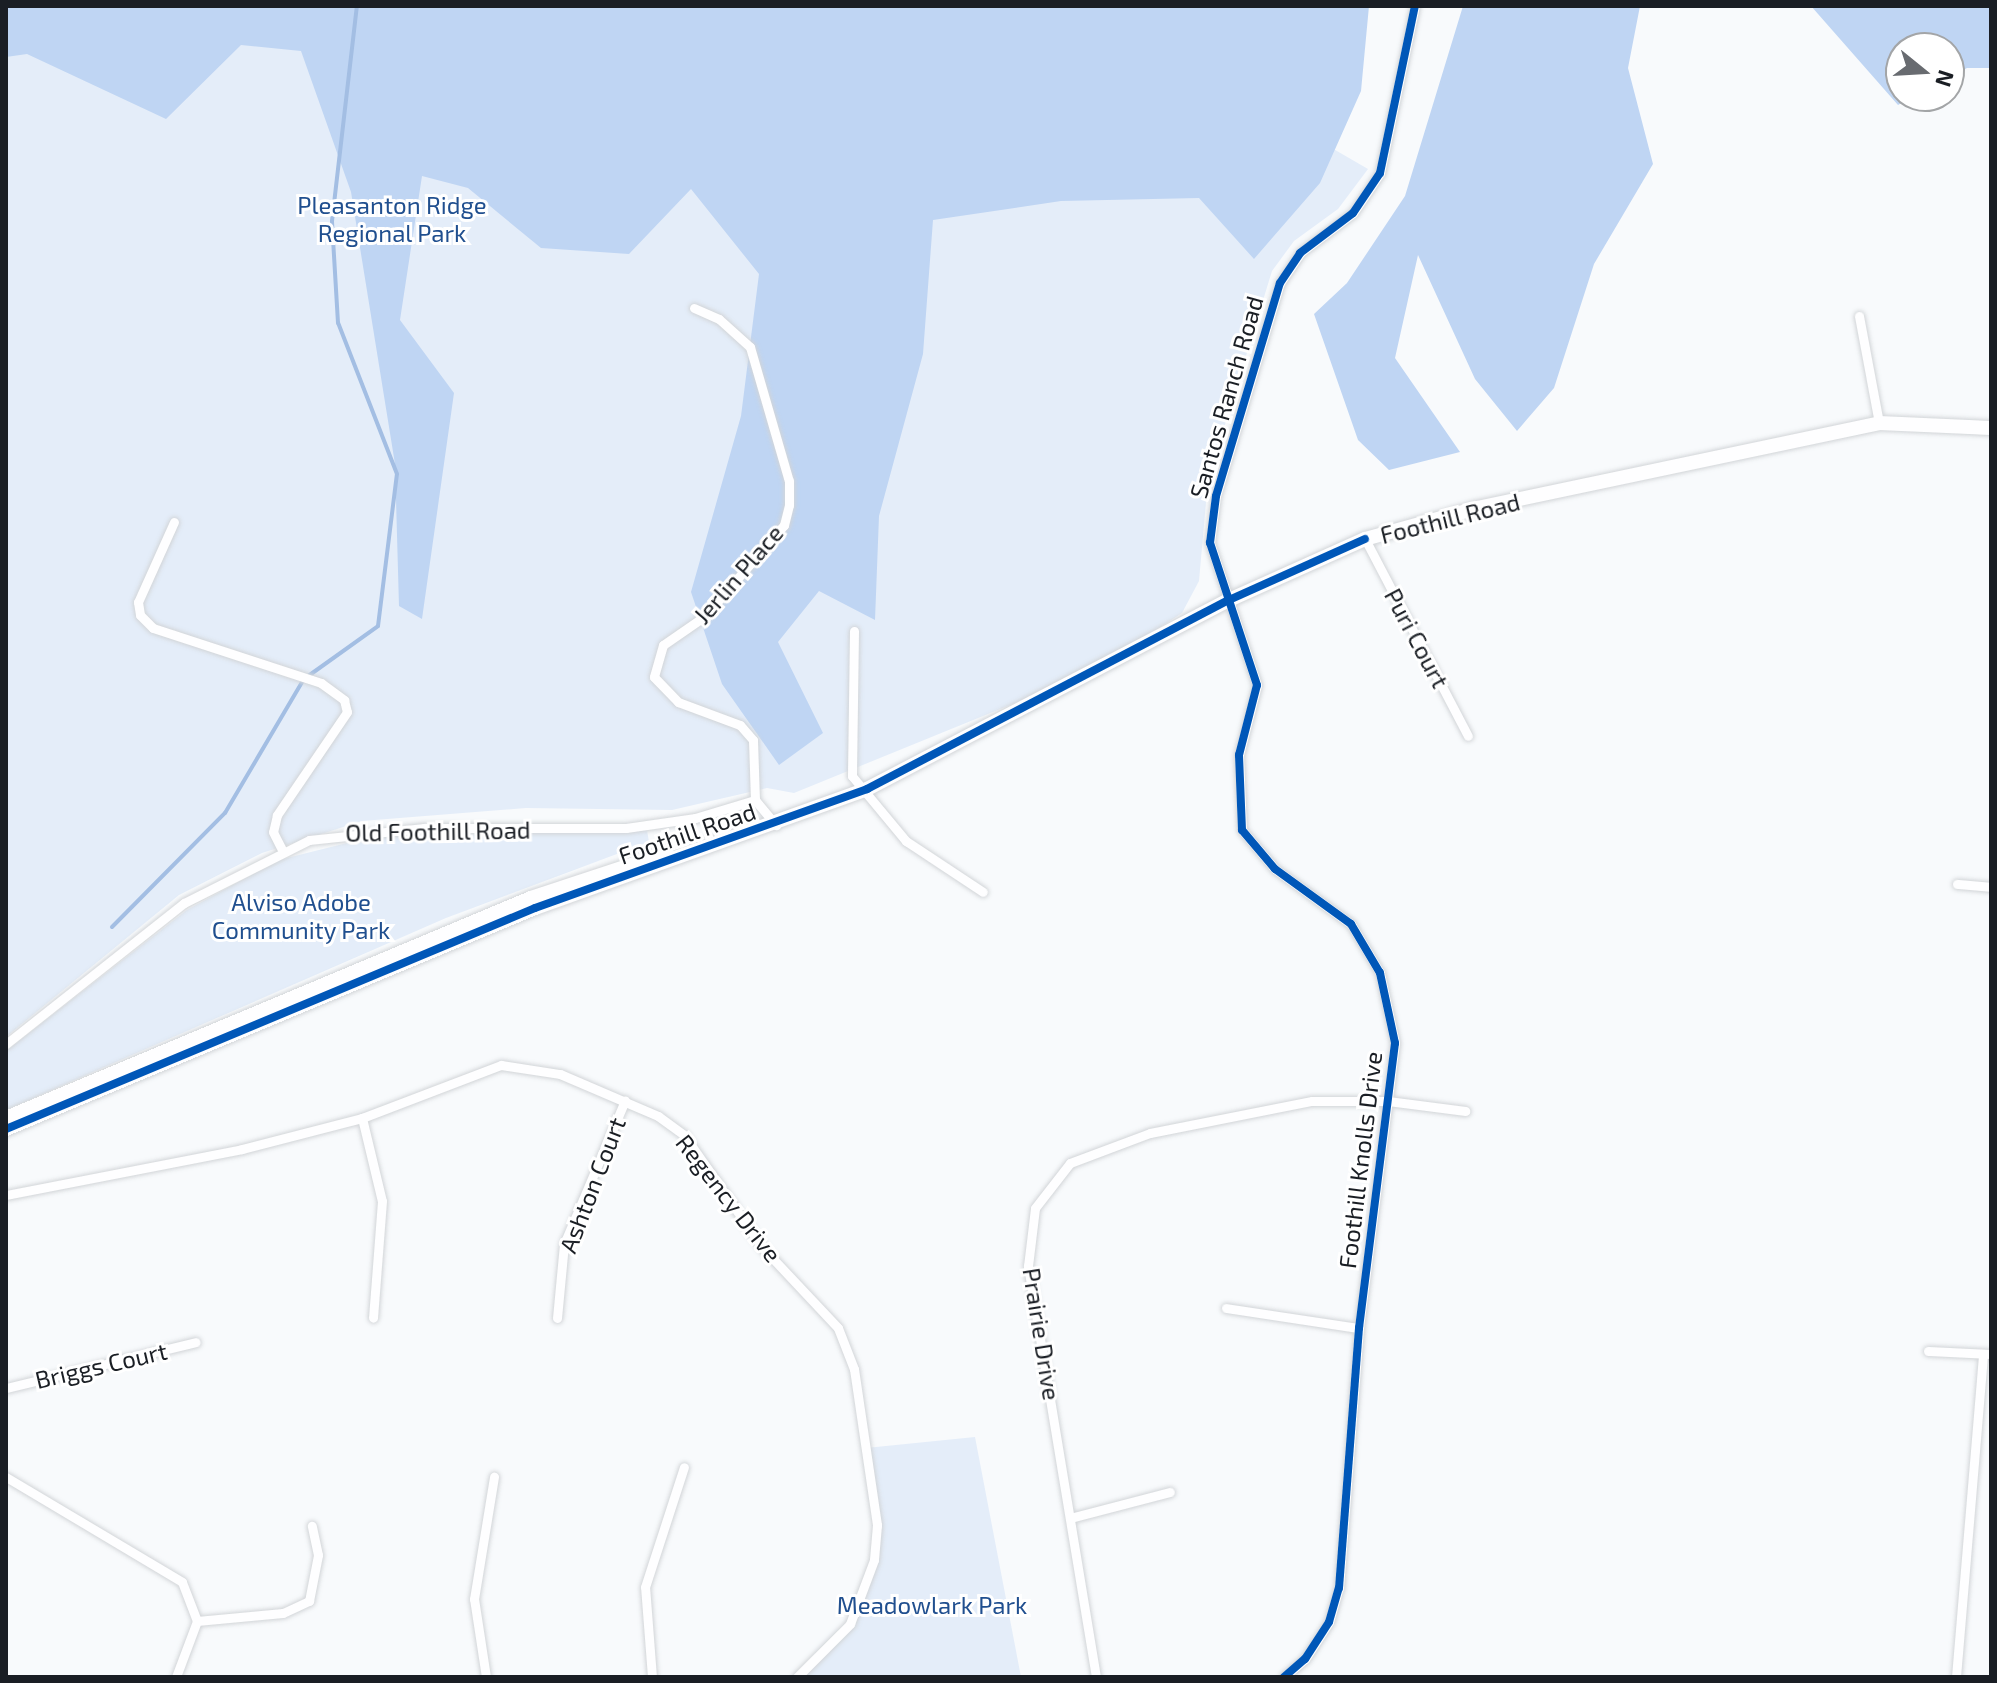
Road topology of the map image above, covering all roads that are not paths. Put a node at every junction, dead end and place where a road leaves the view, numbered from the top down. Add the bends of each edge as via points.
1 (1415, 6) edge
2 (694, 308) dead end
3 (1859, 316) dead end
4 (1879, 423) junction
5 (1991, 428) edge
6 (1991, 439) edge
7 (174, 522) dead end
8 (1365, 539) junction
9 (1229, 600) junction
10 (854, 631) dead end
11 (1468, 736) dead end
12 (867, 789) junction
13 (755, 800) junction
14 (776, 825) junction
15 (699, 847) junction
16 (283, 852) junction
17 (1957, 884) dead end
18 (1991, 887) edge
19 (983, 892) dead end
20 (6, 1044) edge
21 (625, 1100) junction
22 (1388, 1101) junction
23 (1465, 1111) dead end
24 (6, 1118) edge
25 (362, 1118) junction
26 (6, 1129) edge
27 (6, 1195) edge
28 (1226, 1308) dead end
29 (373, 1318) dead end
30 (557, 1318) dead end
31 (1359, 1328) junction
32 (196, 1342) dead end
33 (1928, 1351) dead end
34 (1987, 1354) edge
35 (6, 1388) edge
36 (684, 1467) dead end
37 (494, 1477) dead end
38 (8, 1483) edge
39 (1170, 1492) dead end
40 (1074, 1517) junction
41 (312, 1526) dead end
42 (197, 1621) junction
43 (176, 1677) edge
44 (486, 1677) edge
45 (652, 1677) edge
46 (797, 1677) edge
47 (1096, 1677) edge
48 (1284, 1677) edge
49 (1956, 1677) edge

1 - 9 street, Santos Ranch Road via 1380,173 1353,213 1300,253 1280,283 1216,496 1212,558
2 - 13 street, Jerlin Place via 719,319 750,347 789,481 789,505 784,525 705,616 663,645 654,677 678,702 740,725 753,740
3 - 4 street
4 - 5 main road, Foothill Road
4 - 6 main road, Foothill Road
4 - 8 main road, Foothill Road via 1477,508
7 - 16 street via 138,602 140,615 153,628 321,683 344,700 347,712 277,815 273,832
8 - 9 main road, Foothill Road
8 - 11 street, Puri Court
9 - 12 main road, Foothill Road
9 - 22 street, Foothill Knolls Drive via 1257,685 1239,755 1242,830 1275,869 1351,924 1380,973 1395,1043
10 - 12 street via 849,764 852,776
12 - 14 main road, Foothill Road
12 - 19 street via 906,841
13 - 14 street
13 - 16 street, Old Foothill Road via 695,818 626,828 346,832
14 - 15 main road, Foothill Road
15 - 24 main road, Foothill Road via 643,858 531,898
15 - 26 main road, Foothill Road via 535,908
16 - 20 street, Old Foothill Road via 184,903
17 - 18 street
21 - 25 street, Regency Drive via 560,1074 501,1065
21 - 30 street, Ashton Court via 564,1244
21 - 46 street, Regency Drive via 684,1135 762,1247 838,1328 854,1369 877,1525 874,1560 850,1624
22 - 23 street, Prairie Drive
22 - 31 street, Foothill Knolls Drive
22 - 40 street, Prairie Drive via 1312,1101 1150,1133 1070,1163 1035,1208 1028,1266
25 - 27 street, Regency Drive via 242,1149
25 - 29 street via 382,1201
28 - 31 street
31 - 48 street, Foothill Knolls Drive via 1339,1588 1329,1622 1305,1659
32 - 35 street, Briggs Court
33 - 34 street
34 - 49 street
36 - 45 street via 645,1587
37 - 44 street via 474,1599
38 - 42 street via 172,1574 193,1600
39 - 40 street
40 - 47 street, Prairie Drive
41 - 42 street via 318,1555 309,1601 283,1613
42 - 43 street

